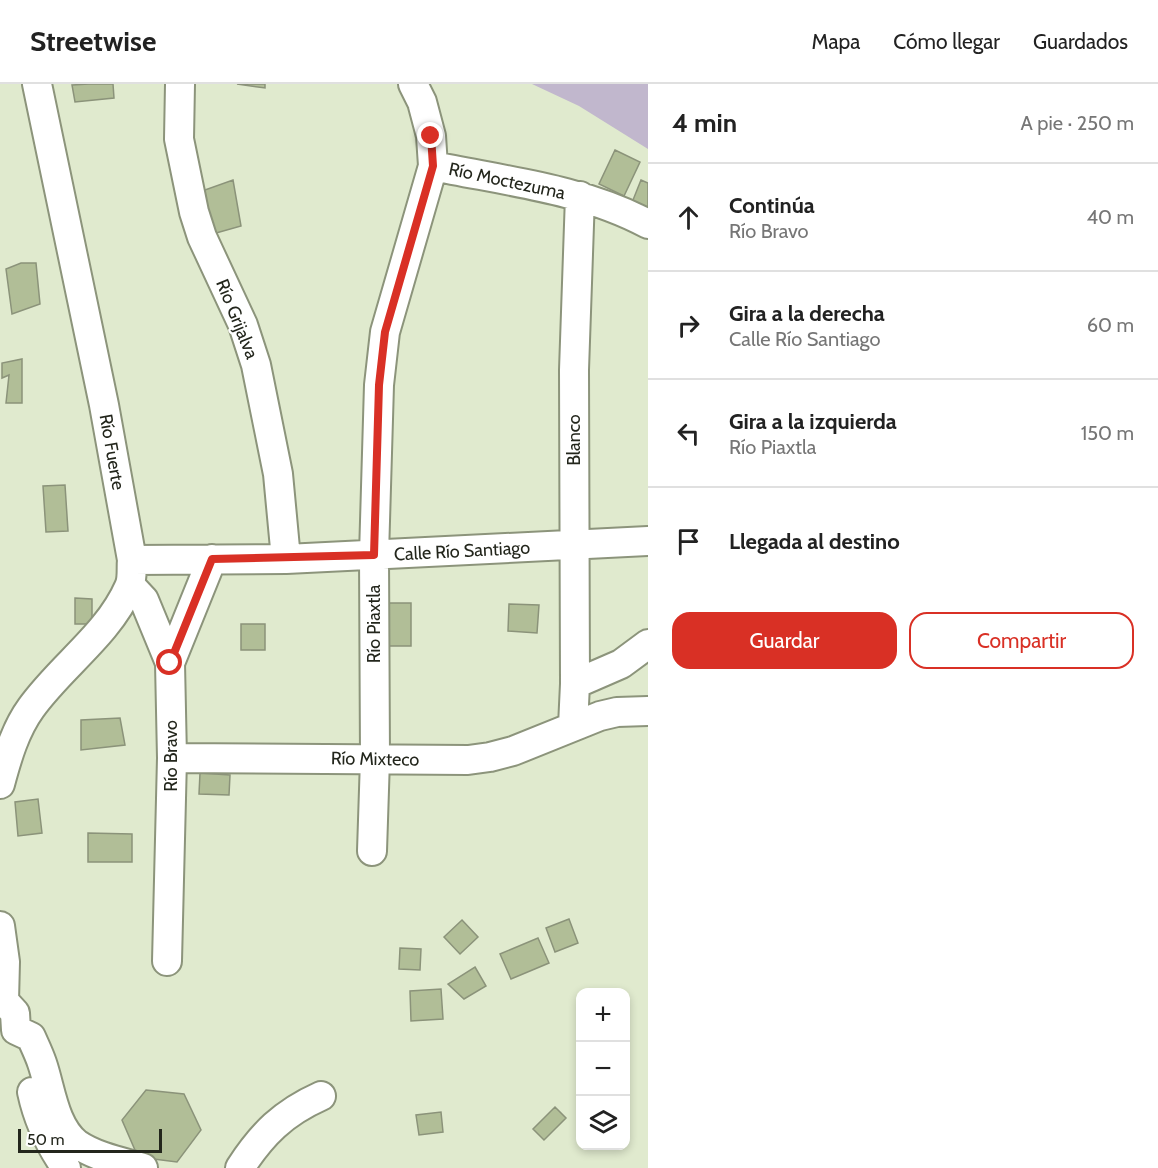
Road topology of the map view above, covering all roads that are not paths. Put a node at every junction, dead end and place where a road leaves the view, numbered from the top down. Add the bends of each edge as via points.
1 (37, 84) edge
2 (180, 84) edge
3 (413, 84) edge
4 (433, 166) junction
5 (580, 196) junction
6 (648, 224) edge
7 (648, 542) edge
8 (574, 545) junction
9 (374, 555) junction
10 (212, 559) junction
11 (286, 559) junction
12 (131, 572) junction
13 (648, 644) edge
14 (170, 663) junction
15 (575, 684) junction
16 (648, 711) edge
17 (573, 726) junction
18 (172, 758) junction
19 (375, 759) junction
20 (0, 784) edge
21 (372, 851) dead end
22 (0, 927) edge
23 (166, 961) dead end
24 (1, 1001) edge
25 (16, 1029) junction
26 (321, 1096) dead end
27 (58, 1163) edge
28 (143, 1168) edge
29 (240, 1168) edge

1 - 12 street, Río Fuerte via 104,405
2 - 11 street, Río Grijalva via 179,139 194,212 256,365 278,474
3 - 4 street, Río Piaxtla via 431,136
4 - 5 street, Río Moctezuma
4 - 9 street, Río Piaxtla via 385,332 379,385
5 - 6 street, Río Moctezuma
5 - 8 street, Blanco via 574,370
7 - 8 street, Calle Río Santiago
8 - 9 street, Calle Río Santiago
8 - 15 street, Blanco
9 - 11 street, Calle Río Santiago
9 - 19 street, Río Piaxtla
10 - 11 street, Calle Río Santiago
10 - 12 street, Calle Río Santiago
10 - 14 street, Río Bravo
12 - 14 street
12 - 20 street via 111,617 29,710 13,742
13 - 15 street via 621,664
14 - 18 street, Río Bravo
15 - 17 street, Blanco
16 - 17 street, Río Mixteco via 617,712
17 - 19 street, Río Mixteco via 490,757
18 - 19 street, Río Mixteco
18 - 23 street, Río Bravo
19 - 21 street, Río Piaxtla
22 - 24 street via 5,962
24 - 25 street via 15,1013
25 - 27 street via 37,1116
25 - 28 street via 31,1037 58,1115 77,1143 99,1155
26 - 29 street via 302,1104 274,1125 255,1144

